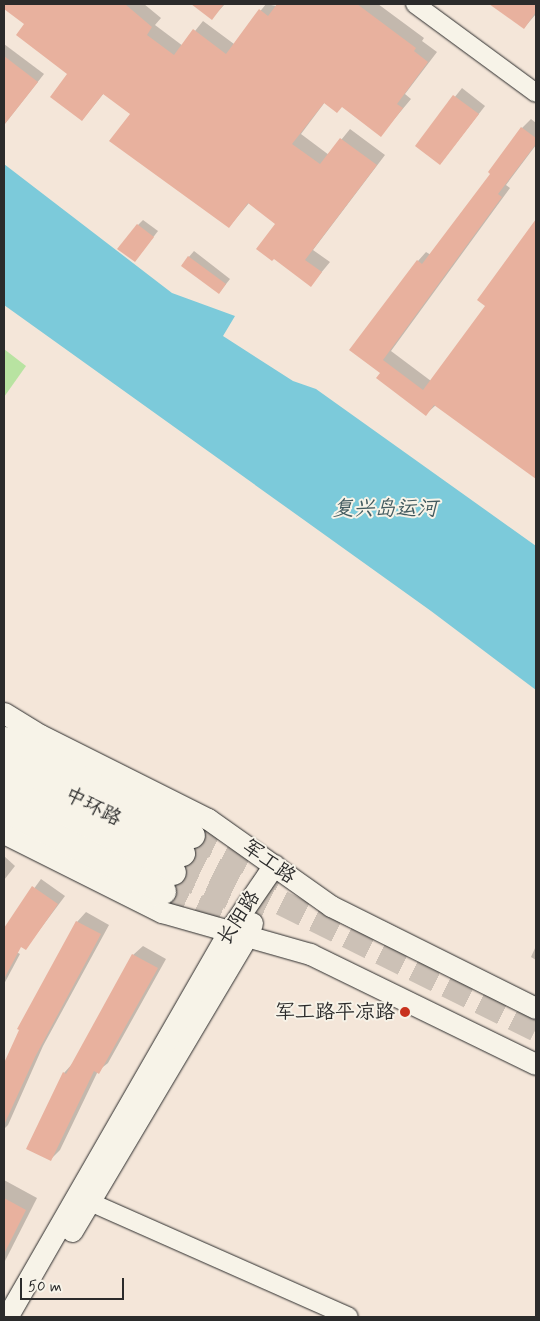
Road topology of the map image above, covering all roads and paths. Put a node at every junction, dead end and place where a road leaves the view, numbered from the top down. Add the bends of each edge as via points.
1 (415, 4) edge
2 (536, 93) edge
3 (4, 713) edge
4 (4, 739) edge
5 (4, 762) edge
6 (4, 787) edge
7 (4, 809) edge
8 (4, 833) edge
9 (178, 863) junction
10 (274, 865) junction
11 (238, 933) junction
12 (536, 1008) edge
13 (536, 1064) edge
14 (90, 1202) junction
15 (7, 1317) edge
16 (21, 1317) edge
17 (349, 1317) edge

1 - 2 street
3 - 10 main road, 军工路 via 40,735 208,819
4 - 9 highway
5 - 9 highway, 中环路
6 - 9 highway, 中环路
7 - 9 highway
8 - 11 main road via 162,912
10 - 11 main road, 长阳路
10 - 12 main road, 军工路 via 331,906
11 - 13 main road via 310,954
11 - 14 main road, 长阳路
11 - 15 main road, 长阳路
14 - 16 main road, 长阳路
14 - 17 street

